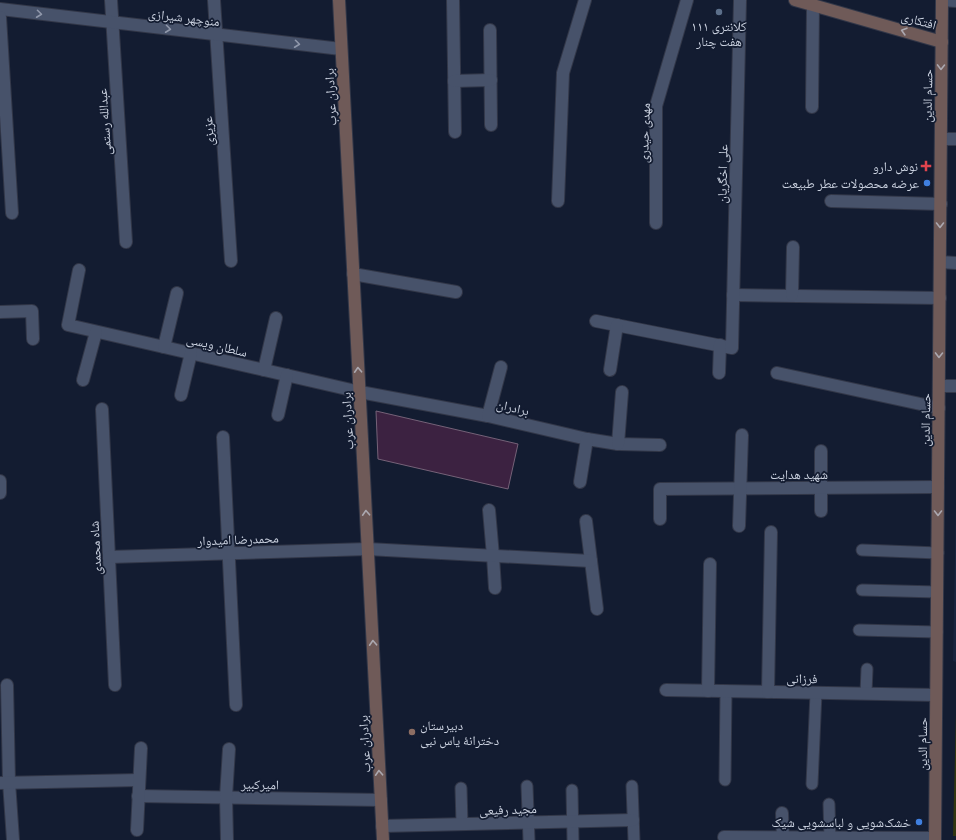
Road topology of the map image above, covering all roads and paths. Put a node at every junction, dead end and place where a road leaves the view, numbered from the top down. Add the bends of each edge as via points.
1 (111, 0) edge
2 (214, 0) edge
3 (339, 0) edge
4 (453, 0) edge
5 (585, 0) edge
6 (687, 0) edge
7 (740, 0) edge
8 (795, 0) edge
9 (942, 0) edge
10 (956, 1) edge
11 (813, 5) junction
12 (0, 9) edge
13 (0, 17) edge
14 (112, 22) junction
15 (490, 30) dead end
16 (216, 35) junction
17 (942, 42) junction
18 (341, 50) junction
19 (490, 80) junction
20 (454, 81) junction
21 (812, 107) dead end
22 (491, 126) dead end
23 (455, 132) dead end
24 (941, 139) junction
25 (956, 139) edge
26 (558, 201) dead end
27 (831, 201) dead end
28 (941, 204) junction
29 (12, 213) dead end
30 (656, 223) dead end
31 (126, 242) dead end
32 (793, 247) dead end
33 (231, 261) dead end
34 (940, 262) junction
35 (956, 263) edge
36 (79, 270) dead end
37 (353, 274) junction
38 (456, 292) dead end
39 (177, 293) dead end
40 (733, 295) junction
41 (792, 295) junction
42 (940, 298) junction
43 (0, 312) edge
44 (276, 318) dead end
45 (596, 321) dead end
46 (617, 325) junction
47 (96, 332) junction
48 (33, 340) dead end
49 (164, 347) junction
50 (726, 347) junction
51 (191, 353) junction
52 (501, 367) dead end
53 (264, 370) junction
54 (610, 370) dead end
55 (719, 373) dead end
56 (777, 373) dead end
57 (287, 375) junction
58 (83, 380) dead end
59 (939, 386) junction
60 (956, 386) edge
61 (360, 392) junction
62 (622, 392) dead end
63 (181, 395) dead end
64 (939, 408) junction
65 (102, 409) dead end
66 (278, 415) dead end
67 (488, 416) junction
68 (742, 435) dead end
69 (223, 437) dead end
70 (587, 439) junction
71 (618, 444) junction
72 (660, 445) dead end
73 (821, 451) dead end
74 (0, 481) edge
75 (580, 482) dead end
76 (821, 488) junction
77 (938, 488) junction
78 (740, 489) junction
79 (0, 493) edge
80 (489, 510) dead end
81 (821, 511) dead end
82 (586, 520) dead end
83 (660, 520) dead end
84 (739, 526) dead end
85 (771, 532) dead end
86 (368, 549) junction
87 (862, 550) dead end
88 (229, 553) junction
89 (938, 553) junction
90 (109, 556) junction
91 (493, 556) junction
92 (591, 561) junction
93 (710, 564) dead end
94 (495, 588) dead end
95 (862, 590) dead end
96 (937, 592) junction
97 (597, 609) dead end
98 (859, 630) dead end
99 (937, 632) junction
100 (867, 669) dead end
101 (7, 685) dead end
102 (115, 685) dead end
103 (666, 690) dead end
104 (708, 691) junction
105 (726, 691) junction
106 (768, 692) junction
107 (816, 693) junction
108 (866, 693) junction
109 (936, 695) junction
110 (236, 705) dead end
111 (141, 748) dead end
112 (229, 749) dead end
113 (139, 780) junction
114 (725, 780) dead end
115 (5, 783) edge
116 (812, 784) dead end
117 (527, 786) dead end
118 (632, 786) dead end
119 (461, 788) dead end
120 (572, 790) dead end
121 (138, 796) junction
122 (226, 797) junction
123 (380, 800) junction
124 (829, 804) dead end
125 (782, 813) dead end
126 (633, 820) junction
127 (573, 821) junction
128 (528, 822) junction
129 (462, 824) junction
130 (382, 826) junction
131 (137, 830) dead end
132 (724, 837) dead end
133 (783, 839) edge
134 (830, 839) edge
135 (935, 839) edge
136 (13, 840) edge
137 (227, 840) edge
138 (383, 840) edge
139 (529, 840) edge
140 (573, 840) edge
141 (634, 840) edge

1 - 14 street, عبدالله رستمی
2 - 16 street, عزیزی
3 - 18 street, برادران عرب
4 - 20 street
5 - 26 street via 562,73
6 - 30 street, مهدی حیدری via 656,106
7 - 40 street, علی اخگریان
8 - 11 street, افتکاری
9 - 10 street
9 - 17 street, حسام الدین
17 -> 11 street, افتکاری
11 - 21 street
12 -> 14 street, منوچهر شیرازی
13 - 29 street
14 -> 16 street, منوچهر شیرازی
14 - 31 street, عبدالله رستمی
15 - 19 street
16 -> 18 street, منوچهر شیرازی
16 - 33 street, عزیزی
17 -> 24 street, حسام الدین
18 - 37 street, برادران عرب
19 - 20 street
19 - 22 street
20 - 23 street
24 - 25 street
24 - 28 street, حسام الدین
27 - 28 street
28 -> 34 street, حسام الدین
32 - 41 street
34 - 35 street
34 - 42 street, حسام الدین
36 - 47 street, سلطان ویسی via 68,325
37 - 38 street
61 -> 37 street, برادران عرب
39 - 49 street
40 - 41 street
40 - 50 street, علی اخگریان
41 - 42 street
42 -> 59 street, حسام الدین
43 - 48 street via 32,311
44 - 53 street
45 - 46 street
46 - 50 street
46 - 54 street
47 - 49 street, سلطان ویسی
47 - 58 street
49 - 51 street, سلطان ویسی
50 - 55 street, علی اخگریان
51 - 53 street, سلطان ویسی
51 - 63 street
52 - 67 street
53 - 57 street, سلطان ویسی
56 - 64 street
57 - 61 street, سلطان ویسی
57 - 66 street
59 - 60 street
59 - 64 street, حسام الدین
61 - 67 street, برادران
86 -> 61 street, برادران عرب
62 - 71 street
64 - 77 street, حسام الدین
65 - 90 street, شاه محمدی
67 - 70 street, برادران
68 - 78 street
69 - 88 street
70 - 71 street, برادران
70 - 75 street
71 - 72 street, برادران
73 - 76 street
74 - 79 street
76 - 77 street, شهید هدایت
76 - 78 street, شهید هدایت
76 - 81 street
77 -> 89 street, حسام الدین
78 - 83 street, شهید هدایت via 660,489
78 - 84 street
80 - 91 street
82 - 92 street
85 - 106 street
86 - 88 street, محمدرضا امیدوار
86 - 91 street, محمدرضا امیدوار
123 -> 86 street, برادران عرب
87 - 89 lane
88 - 90 street, محمدرضا امیدوار
88 - 110 street
89 - 96 street, حسام الدین
90 - 102 street, شاه محمدی
91 - 92 street, محمدرضا امیدوار
91 - 94 street
92 - 97 street
93 - 104 street
95 - 96 lane
96 - 99 street, حسام الدین
98 - 99 lane
99 - 109 street, حسام الدین
100 - 108 lane
101 - 115 street
103 - 104 street, فرزانی
104 - 105 street, فرزانی
105 - 106 street, فرزانی
105 - 114 lane
106 - 107 street, فرزانی
107 - 108 street, فرزانی
107 - 116 lane
108 - 109 street, فرزانی
109 - 135 street, حسام الدین
111 - 113 street
112 - 122 street
113 - 115 street
113 - 121 street
115 - 136 street
117 - 128 lane
118 - 126 lane
119 - 129 lane
120 - 127 lane
121 - 122 street, امیرکبیر
121 - 131 street
122 - 123 street, امیرکبیر
122 - 137 street
123 - 130 street, برادران عرب
124 - 134 lane
125 - 133 street
126 - 127 street, مجید رفیعی
126 - 141 lane
127 - 128 street, مجید رفیعی
127 - 140 lane
128 - 129 street, مجید رفیعی
128 - 139 lane
129 - 130 street, مجید رفیعی
130 - 138 street, برادران عرب
132 - 133 street
133 - 134 street
134 - 135 street

